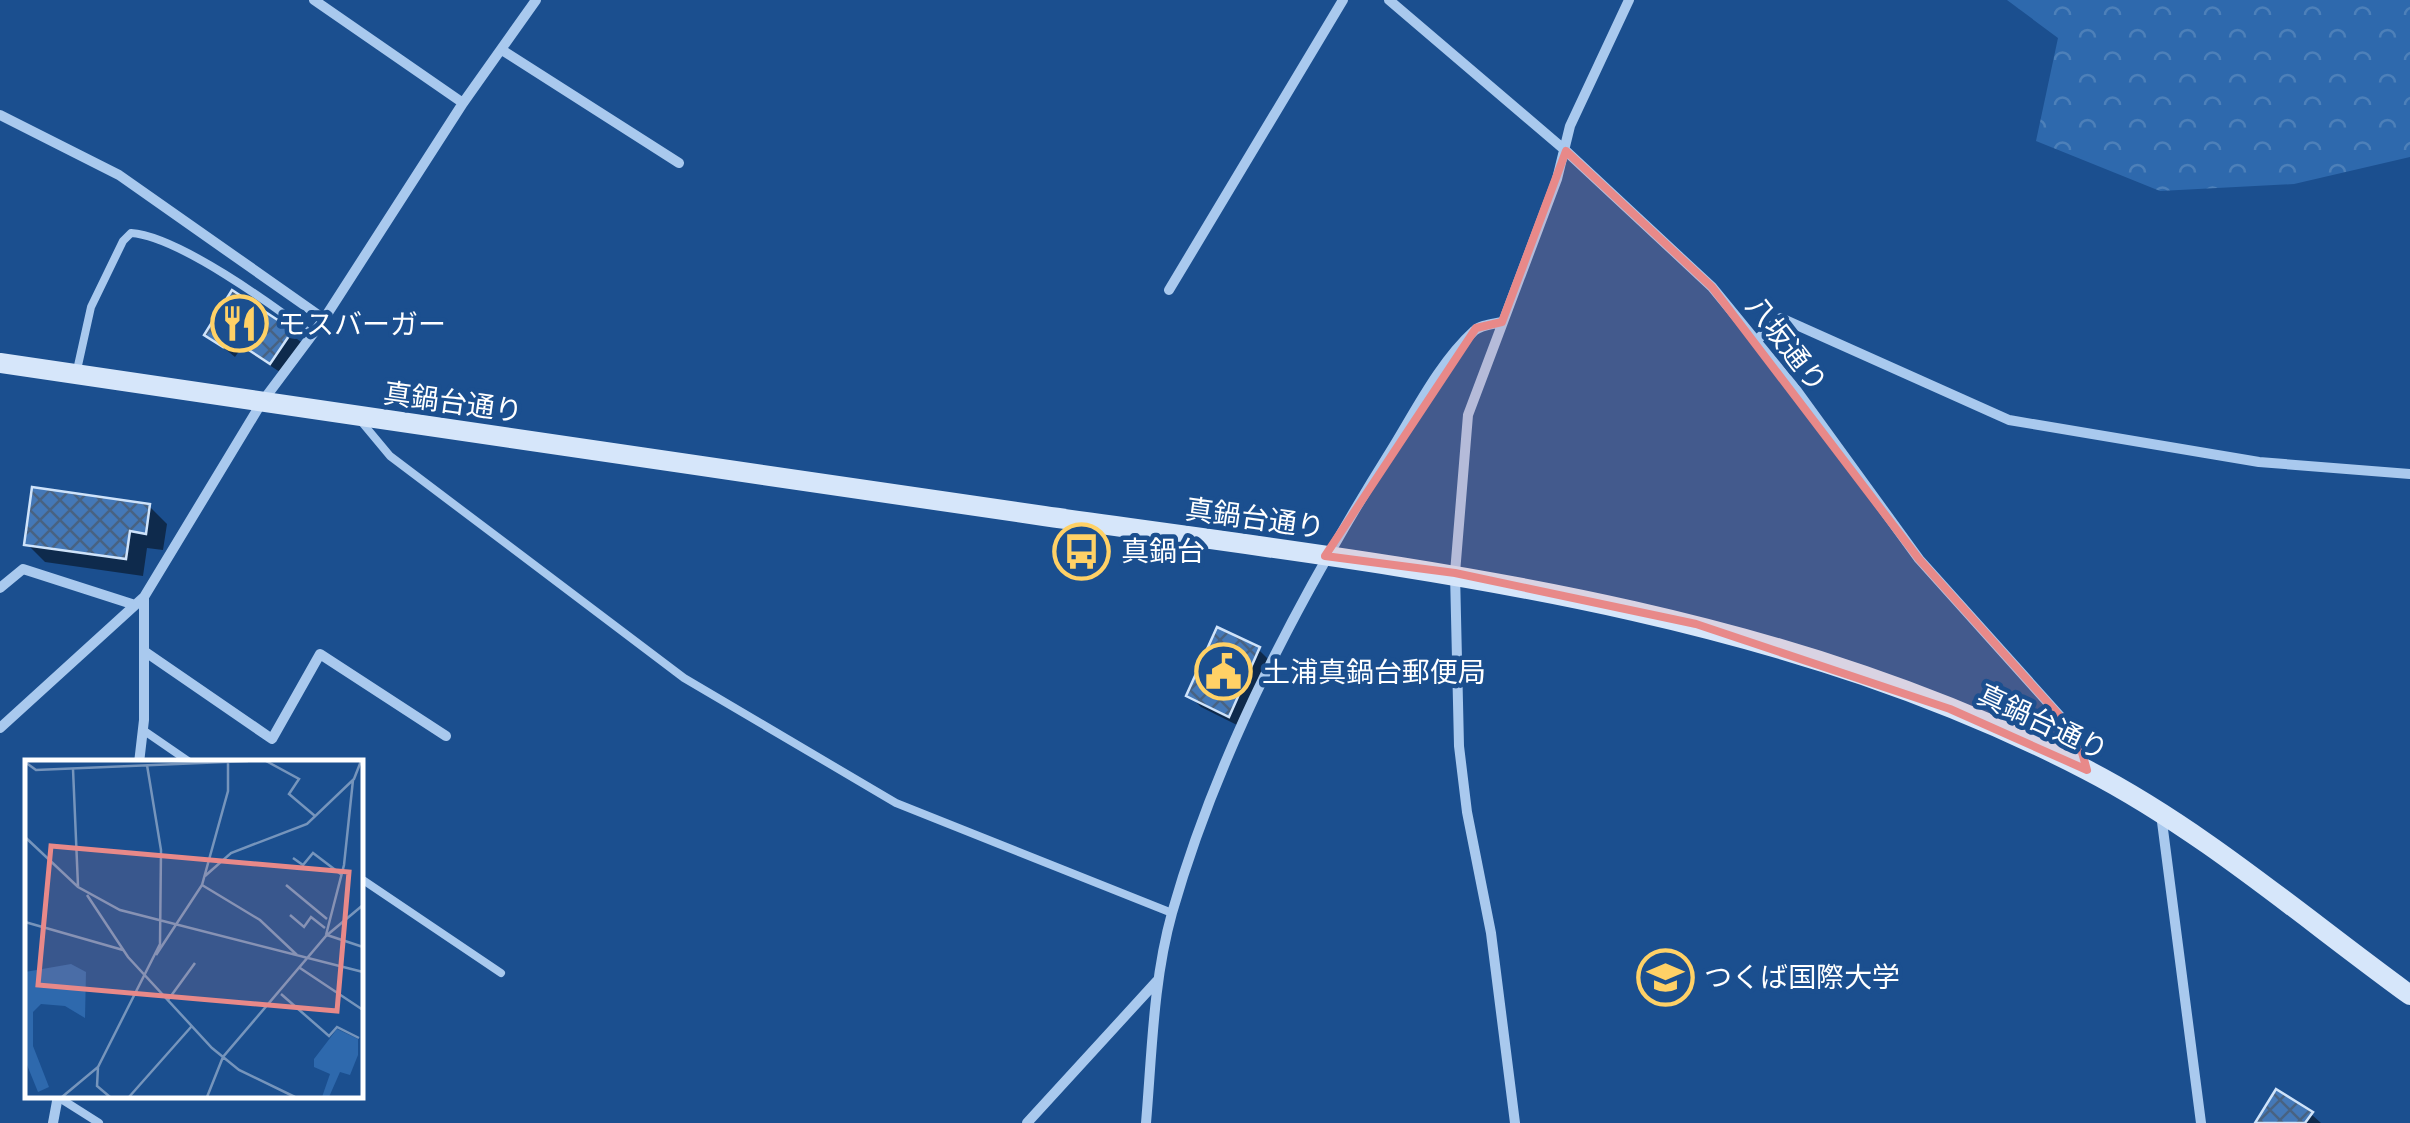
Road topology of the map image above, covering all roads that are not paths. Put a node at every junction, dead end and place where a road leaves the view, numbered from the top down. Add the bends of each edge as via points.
1 (314, 0) edge
2 (536, 0) edge
3 (1343, 0) edge
4 (1389, 0) edge
5 (1629, 0) edge
6 (502, 50) junction
7 (463, 104) junction
8 (0, 115) edge
9 (1566, 151) junction
10 (679, 163) dead end
11 (1169, 290) dead end
12 (324, 319) junction
13 (1502, 322) junction
14 (312, 336) junction
15 (1757, 340) junction
16 (0, 364) edge
17 (76, 375) junction
18 (262, 402) junction
19 (357, 416) junction
20 (2410, 474) edge
21 (1325, 556) junction
22 (1455, 573) junction
23 (0, 588) edge
24 (140, 601) junction
25 (144, 651) junction
26 (0, 728) edge
27 (143, 730) junction
28 (446, 736) dead end
29 (139, 760) edge
30 (187, 760) edge
31 (2087, 770) junction
32 (2160, 813) junction
33 (362, 879) edge
34 (1172, 914) junction
35 (500, 974) dead end
36 (1158, 981) junction
37 (2410, 995) edge
38 (58, 1098) edge
39 (61, 1098) edge
40 (53, 1123) edge
41 (100, 1123) edge
42 (1027, 1123) edge
43 (1146, 1123) edge
44 (1514, 1123) edge
45 (2201, 1123) edge

1 - 7 street
2 - 6 street
3 - 11 street
4 - 9 street, 八坂通り
5 - 9 street via 1570,126
6 - 7 street
6 - 10 street
7 - 12 street
8 - 12 street via 119,174
9 - 13 street
9 - 15 street, 八坂通り via 1712,287
12 - 14 street
13 - 21 street via 1476,328 1434,382
13 - 22 street via 1468,415
14 - 17 lane via 224,276 148,234 131,233 91,307
14 - 18 street
15 - 20 street via 1781,318 2009,420 2260,462
15 - 31 street, 八坂通り via 1918,559 2077,735
16 - 17 street, 真鍋台通り
17 - 18 street, 真鍋台通り
18 - 19 street, 真鍋台通り
18 - 24 street
19 - 21 street, 真鍋台通り
19 - 34 lane via 390,456 684,678 896,803
21 - 22 street, 真鍋台通り
21 - 34 street via 1210,804
22 - 31 street, 真鍋台通り via 1696,624 1808,656
22 - 44 street via 1461,762
23 - 24 street via 23,569
24 - 25 street
24 - 26 street
25 - 27 street
25 - 28 street via 272,739 320,654
27 - 29 street
27 - 30 lane
31 - 32 street, 真鍋台通り
32 - 37 street, 真鍋台通り
32 - 45 street
33 - 35 lane
34 - 36 street
36 - 42 street
36 - 43 street
38 - 40 street
39 - 41 lane

